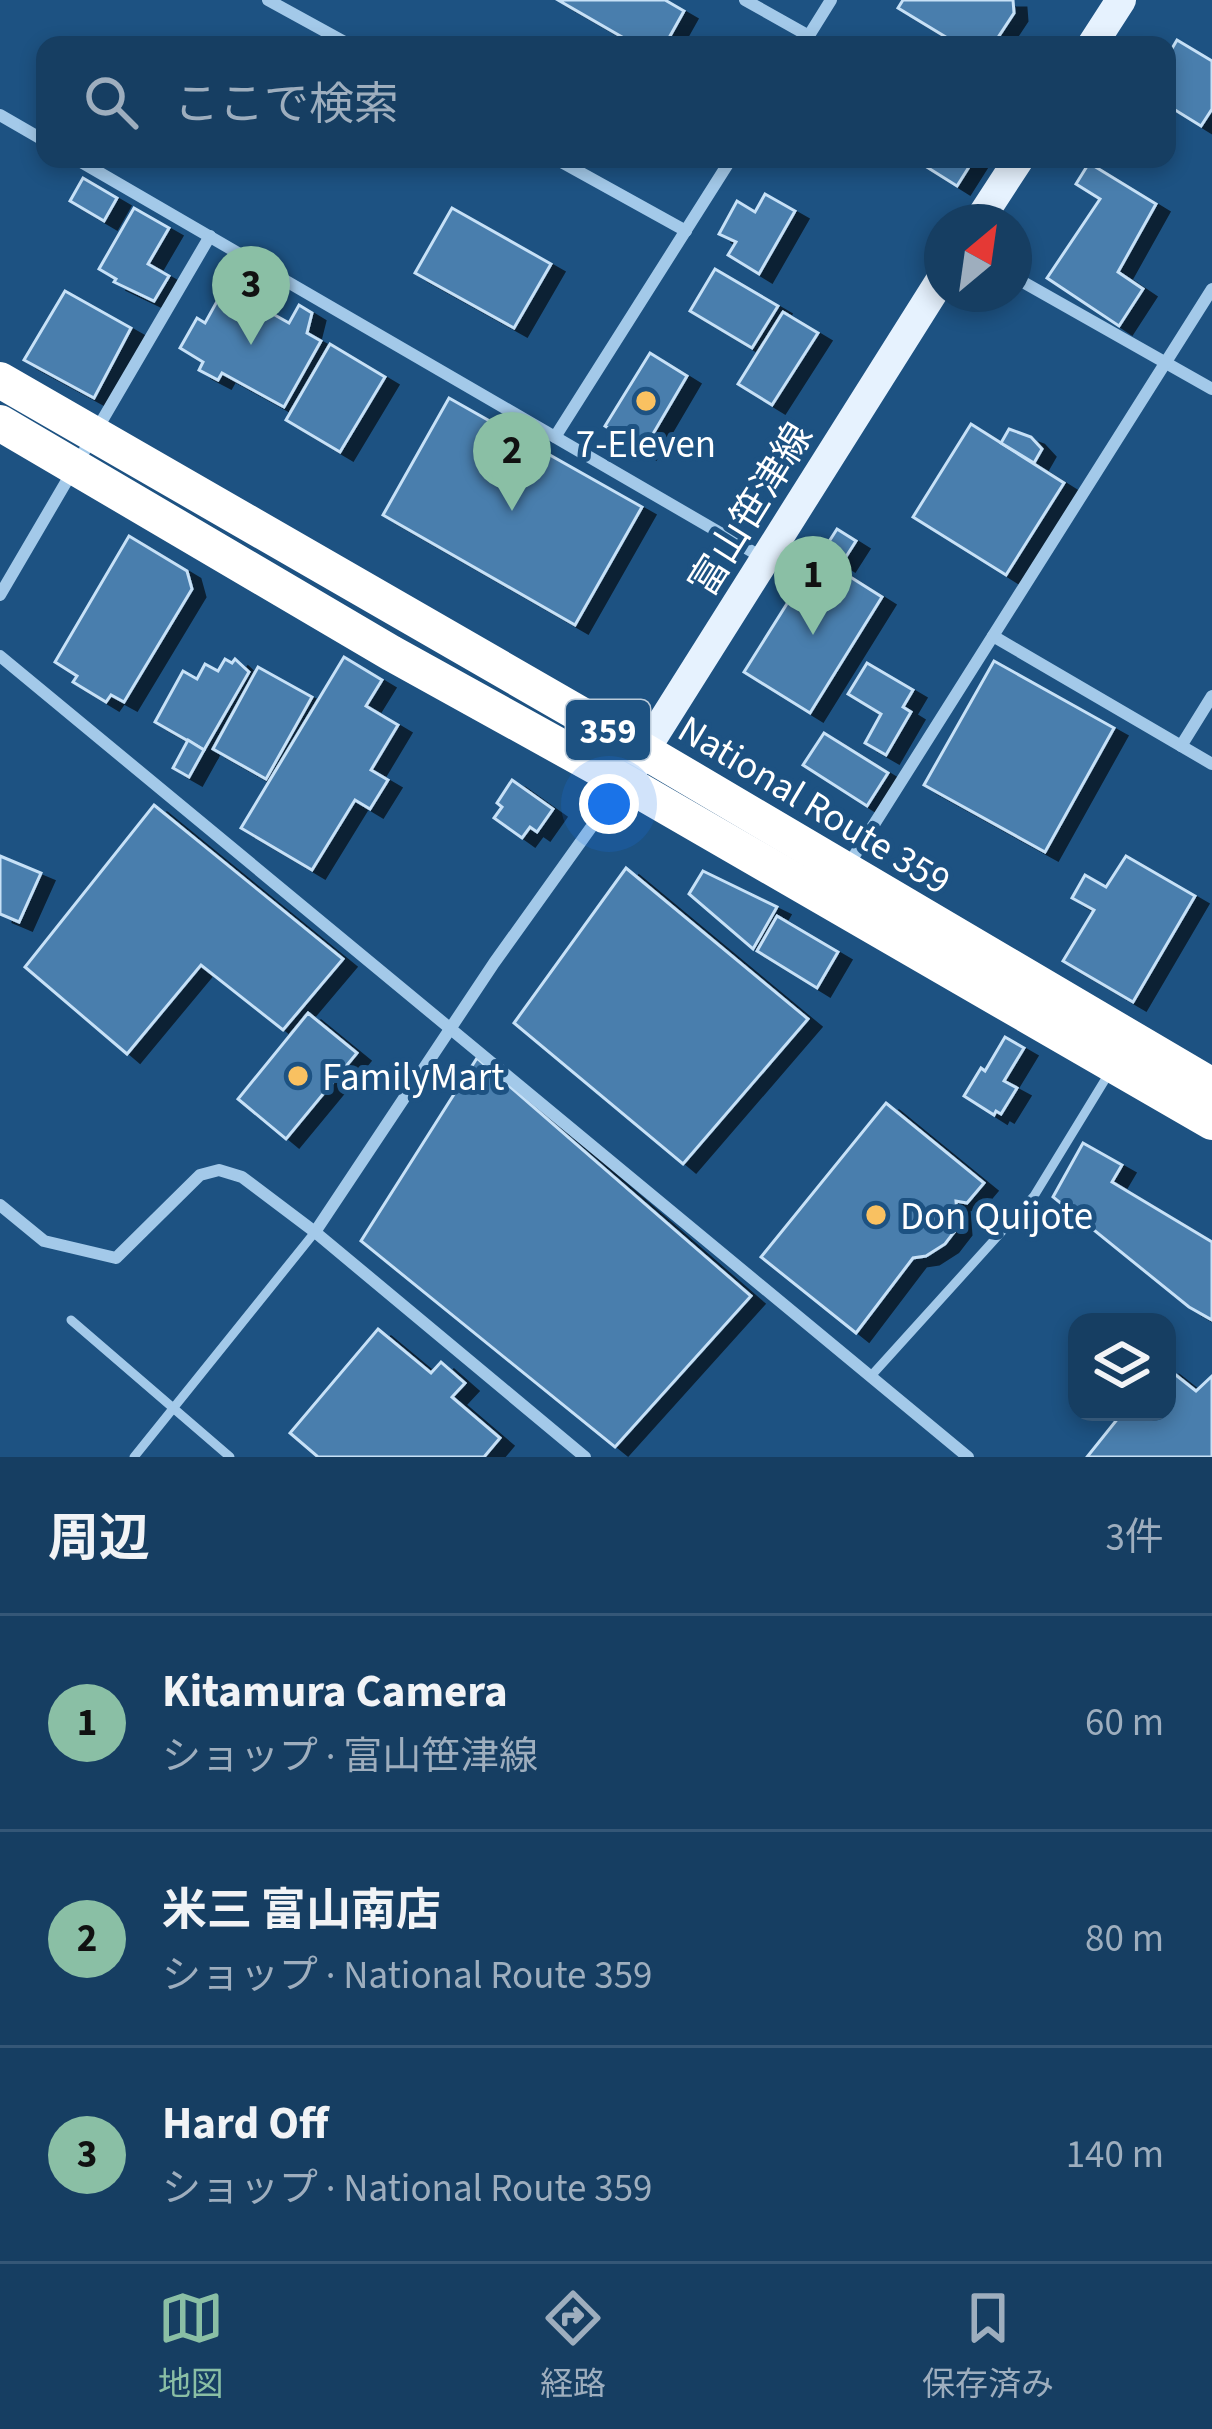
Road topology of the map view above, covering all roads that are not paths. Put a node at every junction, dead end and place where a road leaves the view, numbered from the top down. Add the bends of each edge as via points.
1 (268, 0) edge
2 (745, 0) edge
3 (831, 0) edge
4 (1121, 0) edge
5 (334, 36) edge
6 (800, 36) edge
7 (808, 36) edge
8 (1098, 36) edge
9 (0, 115) edge
10 (36, 136) edge
11 (92, 168) edge
12 (572, 168) edge
13 (725, 168) edge
14 (1013, 168) edge
15 (990, 204) edge
16 (686, 231) junction
17 (210, 236) junction
18 (1032, 287) edge
19 (1212, 290) edge
20 (924, 307) edge
21 (1166, 363) junction
22 (0, 380) edge
23 (1212, 389) edge
24 (0, 423) edge
25 (96, 435) junction
26 (555, 437) junction
27 (76, 467) junction
28 (765, 559) junction
29 (0, 596) edge
30 (993, 636) junction
31 (0, 656) edge
32 (1212, 697) edge
33 (1181, 746) junction
34 (1212, 764) edge
35 (634, 767) junction
36 (845, 871) junction
37 (452, 1028) junction
38 (1114, 1066) junction
39 (1212, 1086) edge
40 (1212, 1122) edge
41 (0, 1205) edge
42 (315, 1232) junction
43 (70, 1320) dead end
44 (871, 1376) junction
45 (175, 1410) junction
46 (134, 1457) edge
47 (230, 1457) edge
48 (586, 1457) edge
49 (968, 1457) edge

1 - 5 street
2 - 6 street
3 - 7 street
4 - 8 main road
9 - 10 street
11 - 17 street
12 - 16 street
13 - 16 street
14 - 15 main road
16 - 26 street
17 - 25 street
17 - 26 street
18 - 21 street
19 - 21 street
20 - 28 main road, 富山笹津線
21 - 23 street
21 - 30 street
22 - 25 highway, National Route 359 / 359
24 - 27 highway, National Route 359 / 359
25 - 27 street
25 - 35 highway, National Route 359 / 359
26 - 28 street
27 - 29 street
27 - 35 highway, National Route 359 / 359 via 391,653
28 - 35 main road, 富山笹津線
30 - 33 street
30 - 36 street
31 - 37 street
32 - 33 street
33 - 34 street
35 - 36 highway, National Route 359 / 359
35 - 37 street
35 - 38 highway, National Route 359 / 359
36 - 39 highway, National Route 359 / 359
37 - 42 street
37 - 44 street
38 - 40 highway, National Route 359 / 359
38 - 44 lane via 1034,1196
41 - 42 street via 44,1241 116,1258 200,1174 219,1170 242,1177
42 - 45 lane
42 - 48 street
43 - 45 lane
44 - 49 street
45 - 46 lane
45 - 47 lane

